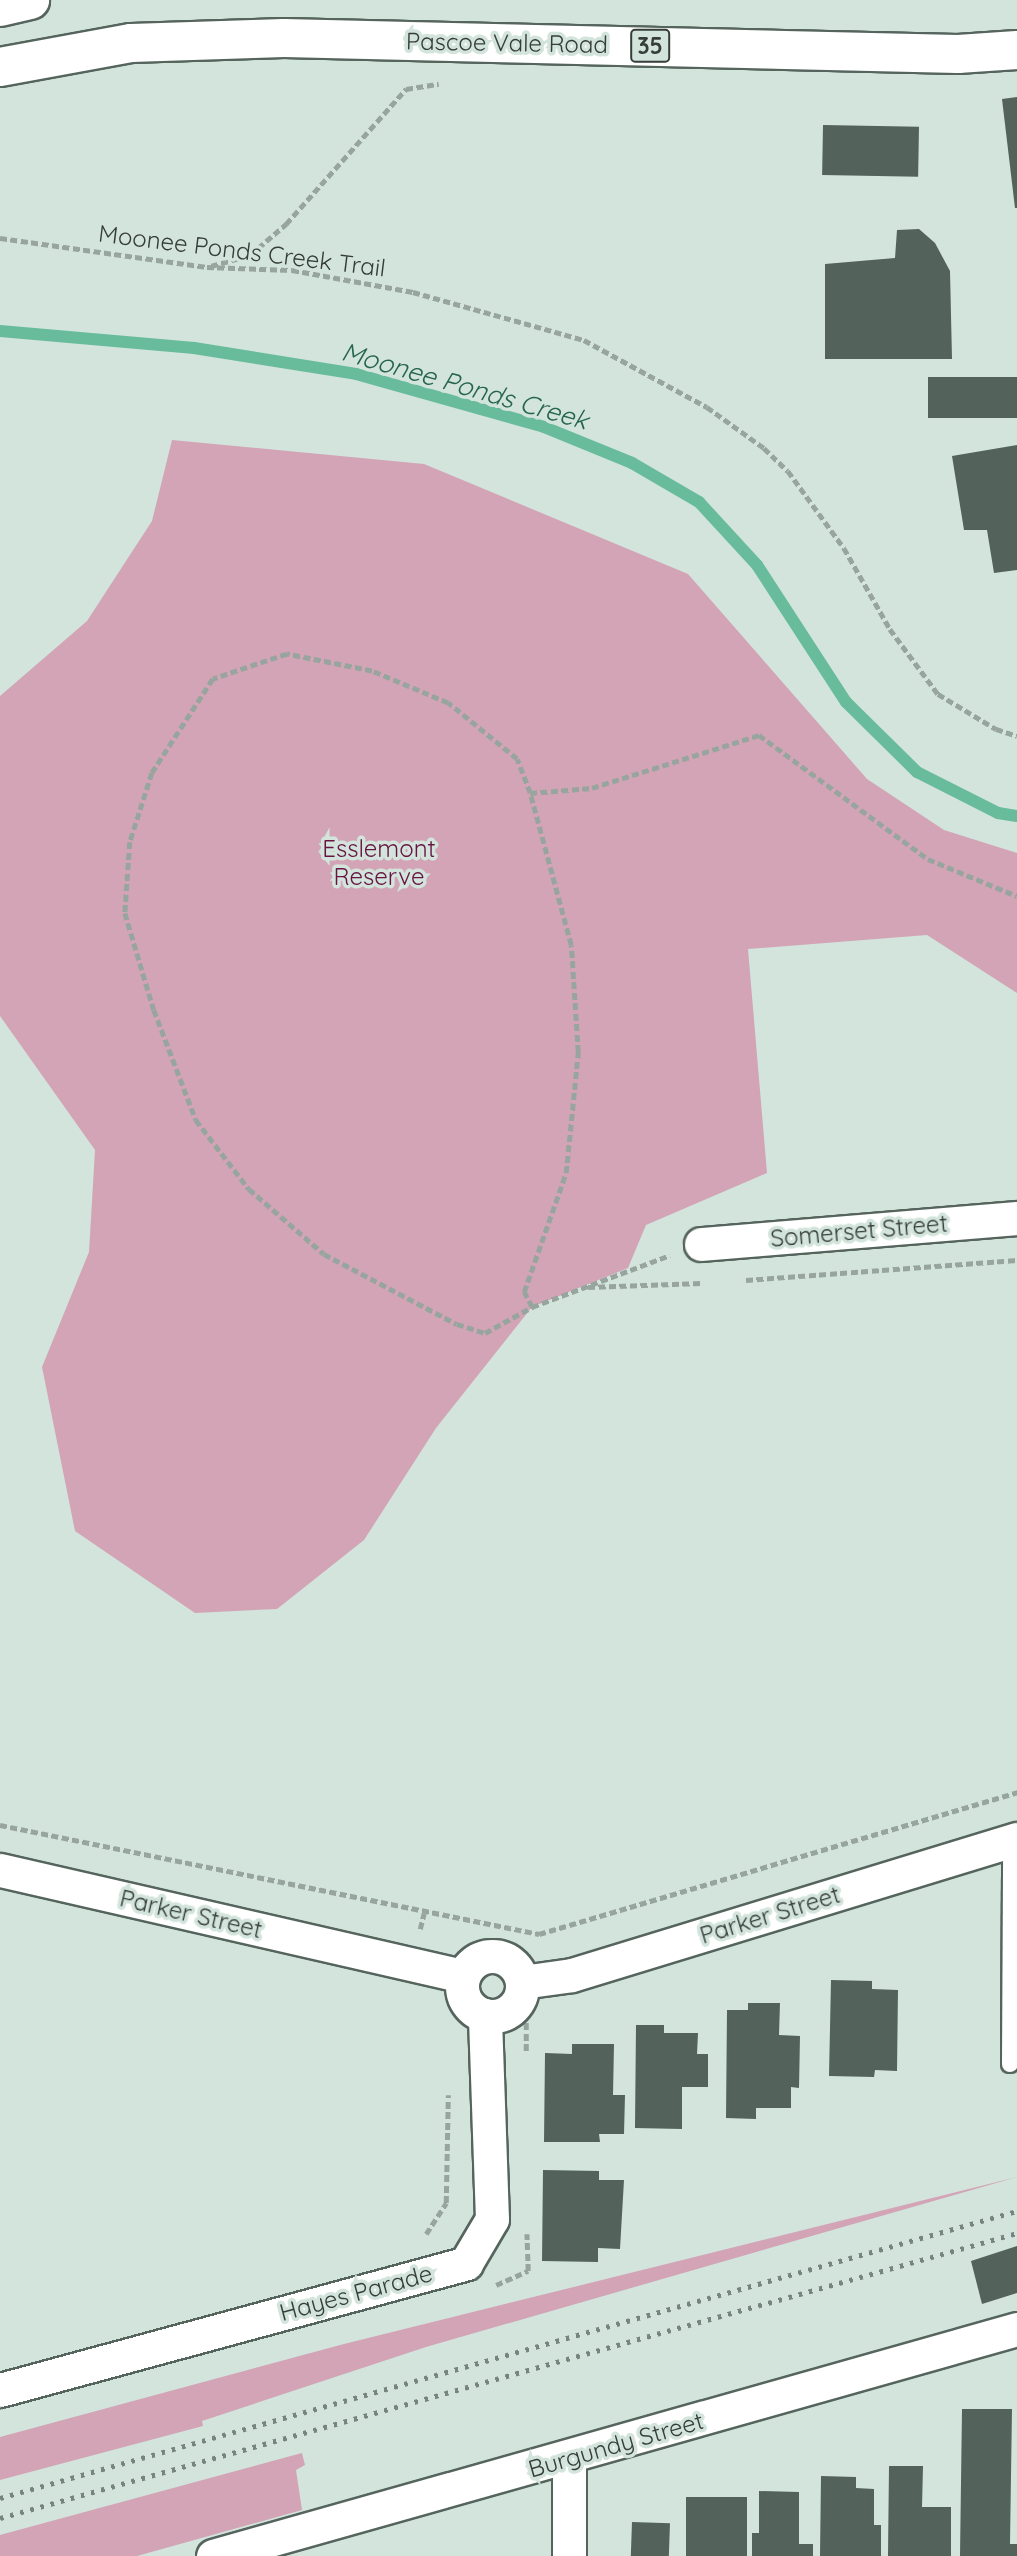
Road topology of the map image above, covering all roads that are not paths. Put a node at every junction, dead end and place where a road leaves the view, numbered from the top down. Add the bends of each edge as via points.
1 (30, 0) edge
2 (0, 7) edge
3 (1017, 50) edge
4 (0, 67) edge
5 (1017, 1218) edge
6 (701, 1244) road end
7 (1014, 1841) edge
8 (0, 1870) edge
9 (463, 1976) junction
10 (522, 1982) junction
11 (485, 2015) junction
12 (1010, 2064) dead end
13 (1017, 2329) edge
14 (0, 2390) edge
15 (569, 2459) junction
16 (213, 2556) edge
17 (569, 2556) edge

1 - 2 main road
3 - 4 main road, Pascoe Vale Road / 35 via 958,54 284,38 131,43
5 - 6 street, Somerset Street
7 - 10 street, Parker Street via 572,1975
7 - 12 lane
8 - 9 street, Parker Street
9 - 10 street via 475,1960 495,1955 513,1964
9 - 11 street via 464,1996
10 - 11 street via 512,2008
11 - 14 street, Hayes Parade via 492,2219 466,2263
13 - 15 street, Burgundy Street
15 - 16 street, Burgundy Street
15 - 17 street

